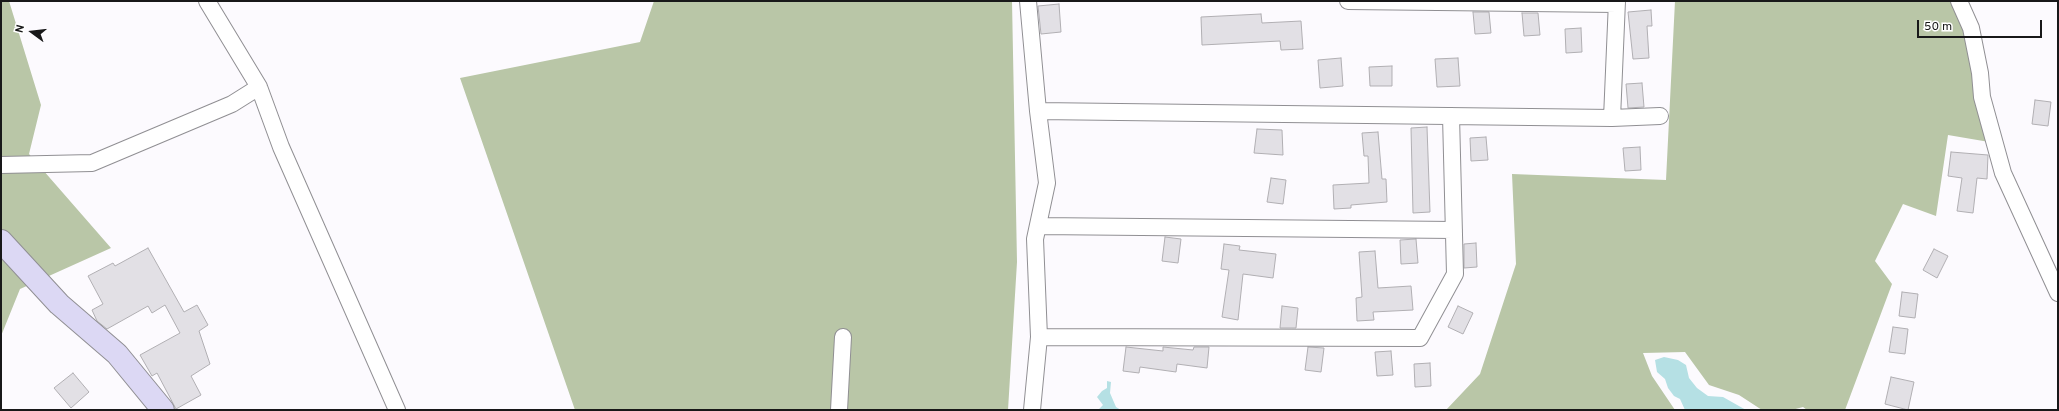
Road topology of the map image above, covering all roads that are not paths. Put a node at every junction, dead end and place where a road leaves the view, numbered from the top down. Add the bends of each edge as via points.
1 (207, 1) edge
2 (1028, 1) edge
3 (1348, 1) edge
4 (1959, 1) edge
5 (1617, 2) edge
6 (259, 86) junction
7 (1038, 111) junction
8 (1451, 116) junction
9 (1660, 116) dead end
10 (1612, 118) junction
11 (1, 165) edge
12 (1038, 226) junction
13 (1454, 230) junction
14 (1, 241) edge
15 (2058, 293) edge
16 (843, 337) dead end
17 (1039, 337) junction
18 (163, 410) edge
19 (397, 410) edge
20 (839, 410) edge
21 (1032, 410) edge

1 - 6 street
2 - 7 street
3 - 5 street
4 - 15 street via 1971,28 1982,97 2003,173
5 - 10 street
6 - 11 street via 232,104 92,163
6 - 19 street via 281,148
7 - 8 street
7 - 12 street via 1047,183
8 - 10 street
8 - 13 street
9 - 10 street
12 - 13 street
12 - 17 street via 1035,239
13 - 17 street via 1455,274 1420,338
14 - 18 street via 59,304 117,354
16 - 20 street
17 - 21 street

